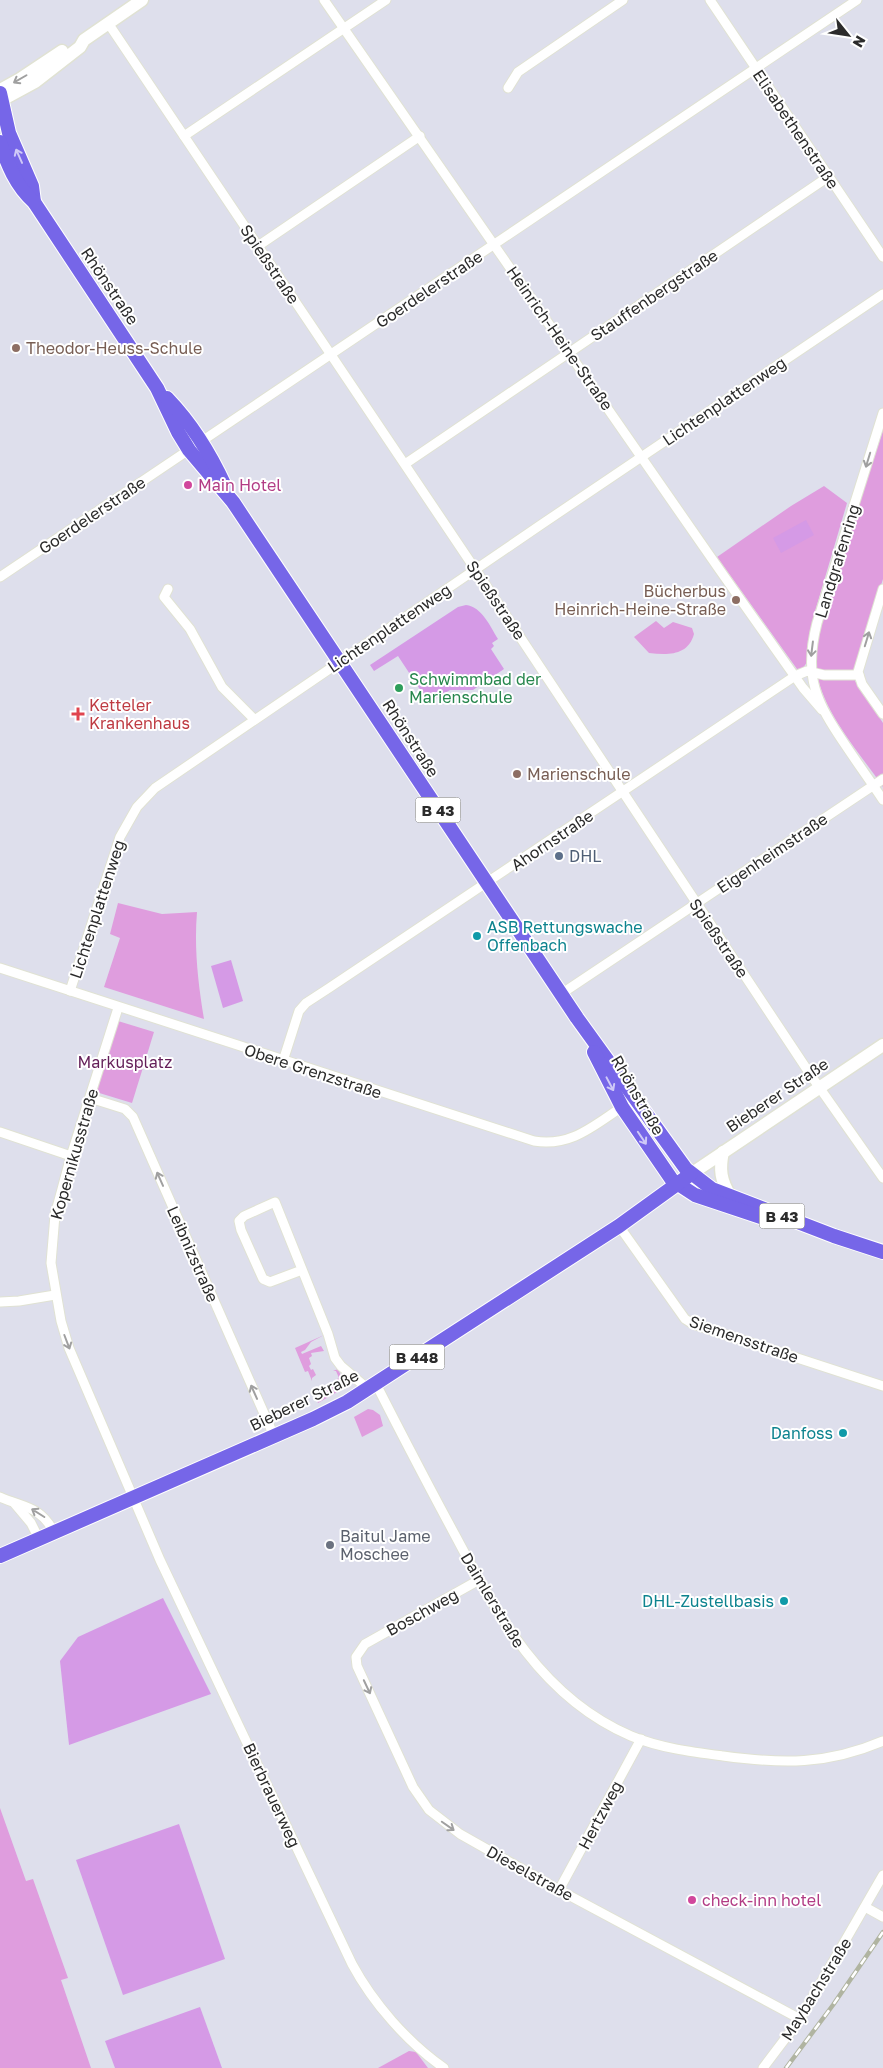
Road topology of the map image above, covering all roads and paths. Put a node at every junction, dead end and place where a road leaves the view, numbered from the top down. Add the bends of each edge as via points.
1 (142, 0) edge
2 (324, 0) edge
3 (386, 0) edge
4 (624, 0) edge
5 (710, 0) edge
6 (857, 0) edge
7 (108, 23) junction
8 (344, 28) junction
9 (755, 68) junction
10 (508, 88) dead end
11 (0, 96) edge
12 (184, 136) junction
13 (420, 136) junction
14 (0, 142) edge
15 (828, 177) junction
16 (34, 202) junction
17 (495, 244) junction
18 (258, 246) junction
19 (883, 257) edge
20 (883, 294) edge
21 (570, 351) junction
22 (331, 354) junction
23 (157, 388) junction
24 (883, 413) edge
25 (202, 441) junction
26 (189, 450) junction
27 (642, 456) junction
28 (405, 464) junction
29 (233, 502) junction
30 (476, 569) junction
31 (0, 577) edge
32 (168, 589) dead end
33 (883, 589) edge
34 (340, 662) junction
35 (811, 672) junction
36 (859, 675) junction
37 (795, 676) junction
38 (822, 710) junction
39 (883, 714) edge
40 (254, 719) junction
41 (883, 779) edge
42 (873, 785) junction
43 (623, 792) junction
44 (883, 800) edge
45 (487, 883) junction
46 (697, 904) junction
47 (0, 968) edge
48 (70, 991) junction
49 (561, 994) junction
50 (118, 1008) junction
51 (577, 1018) junction
52 (883, 1045) edge
53 (283, 1061) junction
54 (820, 1088) junction
55 (90, 1098) junction
56 (622, 1107) junction
57 (0, 1132) edge
58 (723, 1152) junction
59 (71, 1156) junction
60 (691, 1174) junction
61 (883, 1178) edge
62 (676, 1184) junction
63 (730, 1196) junction
64 (619, 1226) junction
65 (834, 1236) junction
66 (883, 1252) edge
67 (302, 1270) junction
68 (55, 1295) junction
69 (0, 1302) edge
70 (883, 1386) edge
71 (372, 1387) junction
72 (274, 1436) junction
73 (0, 1497) edge
74 (135, 1498) junction
75 (15, 1504) junction
76 (54, 1532) junction
77 (39, 1539) junction
78 (0, 1556) edge
79 (479, 1580) junction
80 (365, 1644) joint
81 (641, 1739) junction
82 (883, 1741) edge
83 (883, 1875) edge
84 (559, 1890) junction
85 (865, 1907) junction
86 (883, 1917) edge
87 (800, 2019) junction
88 (444, 2068) edge
89 (763, 2068) edge

1 - 7 street
2 - 8 street, Heinrich-Heine-Straße
3 - 8 street
4 - 10 street via 518,72
5 - 9 street, Elisabethenstraße
6 - 9 street, Goerdelerstraße
7 - 11 street via 34,82
7 - 12 street, Spießstraße
8 - 12 street
8 - 13 street, Heinrich-Heine-Straße
9 - 15 street, Elisabethenstraße
9 - 17 street, Goerdelerstraße
16 -> 11 main road, Rhönstraße / B 43 via 32,186 9,132
12 - 18 street, Spießstraße
13 - 17 street, Heinrich-Heine-Straße
13 - 18 street
14 - 16 main road, Rhönstraße / B 43 via 15,178
15 - 19 street, Elisabethenstraße
15 - 21 street, Stauffenbergstraße
16 - 23 main road, Rhönstraße / B 43
17 - 21 street, Heinrich-Heine-Straße
17 - 22 street, Goerdelerstraße
18 - 22 street, Spießstraße
20 - 27 street, Lichtenplattenweg
21 - 27 street, Heinrich-Heine-Straße
21 - 28 street, Stauffenbergstraße
22 - 25 street, Goerdelerstraße
22 - 28 street, Spießstraße
23 - 25 main road, Rhönstraße / B 43
23 - 26 main road, Rhönstraße / B 43
24 -> 35 street, Landgrafenring via 817,623
25 - 26 street, Goerdelerstraße
25 - 29 main road, Rhönstraße / B 43
26 - 29 main road, Rhönstraße / B 43
26 - 31 street, Goerdelerstraße
27 - 30 street, Lichtenplattenweg
27 - 37 street, Heinrich-Heine-Straße
28 - 30 street, Spießstraße
29 - 34 main road, Rhönstraße / B 43
30 - 34 street, Lichtenplattenweg
30 - 43 street, Spießstraße
32 - 40 street via 164,597 190,629 217,680 228,696
36 -> 33 street
34 - 40 street, Lichtenplattenweg
34 - 45 main road, Rhönstraße / B 43
35 - 36 street, Ahornstraße
35 - 37 street, Ahornstraße via 804,671
35 - 38 street, Landgrafenring
36 - 39 street
37 - 38 street, Landgrafenring
37 - 43 street, Ahornstraße
38 - 42 street, Landgrafenring
40 - 48 street, Lichtenplattenweg via 155,788 133,812 113,854
41 - 42 street, Eigenheimstraße
42 - 44 street, Landgrafenring
42 - 46 street, Eigenheimstraße
43 - 45 street, Ahornstraße
43 - 46 street, Spießstraße
45 - 49 main road, Rhönstraße / B 43
45 - 53 street, Ahornstraße via 306,1003 296,1017
46 - 49 street, Eigenheimstraße
46 - 54 street, Spießstraße
47 - 48 street, Obere Grenzstraße
48 - 50 street, Obere Grenzstraße
49 - 51 main road, Rhönstraße / B 43
50 - 53 street, Obere Grenzstraße
50 - 55 street, Kopernikusstraße
51 -> 56 main road, Rhönstraße / B 43
51 - 60 main road, Rhönstraße / B 43
52 - 54 street, Bieberer Straße
53 - 56 street, Obere Grenzstraße via 541,1142 575,1138
54 - 58 street, Bieberer Straße
54 - 61 street, Spießstraße
55 - 59 street, Kopernikusstraße
72 -> 55 street, Leibnizstraße via 133,1117 125,1109
56 -> 62 main road, Rhönstraße / B 43
57 - 59 street
58 - 60 street, Bieberer Straße
58 - 63 street via 721,1176
59 - 68 street, Kopernikusstraße via 52,1230 51,1263
60 - 62 main road, B 448
60 - 63 main road, B 43 via 712,1189
62 - 64 main road, Bieberer Straße / B 448
62 - 65 main road, B 43 via 706,1200
63 - 65 main road, B 43
64 - 70 street, Siemensstraße via 684,1319
64 - 71 main road, Bieberer Straße / B 448
65 - 66 main road, B 43
67 - 67 street via 275,1202 239,1221 263,1280 270,1282
67 - 71 street via 335,1358 341,1366
68 - 69 street
68 -> 74 street, Kopernikusstraße via 64,1332
71 - 72 main road, Bieberer Straße / B 448 via 330,1411
71 - 79 street, Daimlerstraße
72 - 74 main road, Bieberer Straße / B 448
73 - 75 street
74 - 76 main road, Bieberer Straße / B 448
74 - 88 street, Bierbrauerweg via 160,1560 352,1964 388,2015
76 -> 75 street via 45,1516
75 - 77 street
76 - 77 main road, Bieberer Straße / B 448
77 - 78 main road, Bieberer Straße / B 448
79 - 80 street, Boschweg
79 - 81 street, Daimlerstraße via 514,1637 551,1680 588,1711
80 -> 84 street, Dieselstraße via 358,1652 357,1666 424,1804 460,1834
81 - 82 street, Daimlerstraße via 686,1751 779,1762 832,1757
81 - 84 street, Hertzweg
83 - 85 street, Maybachstraße
84 - 87 street, Dieselstraße
85 - 86 street
85 - 87 street, Maybachstraße
87 - 89 street, Maybachstraße

